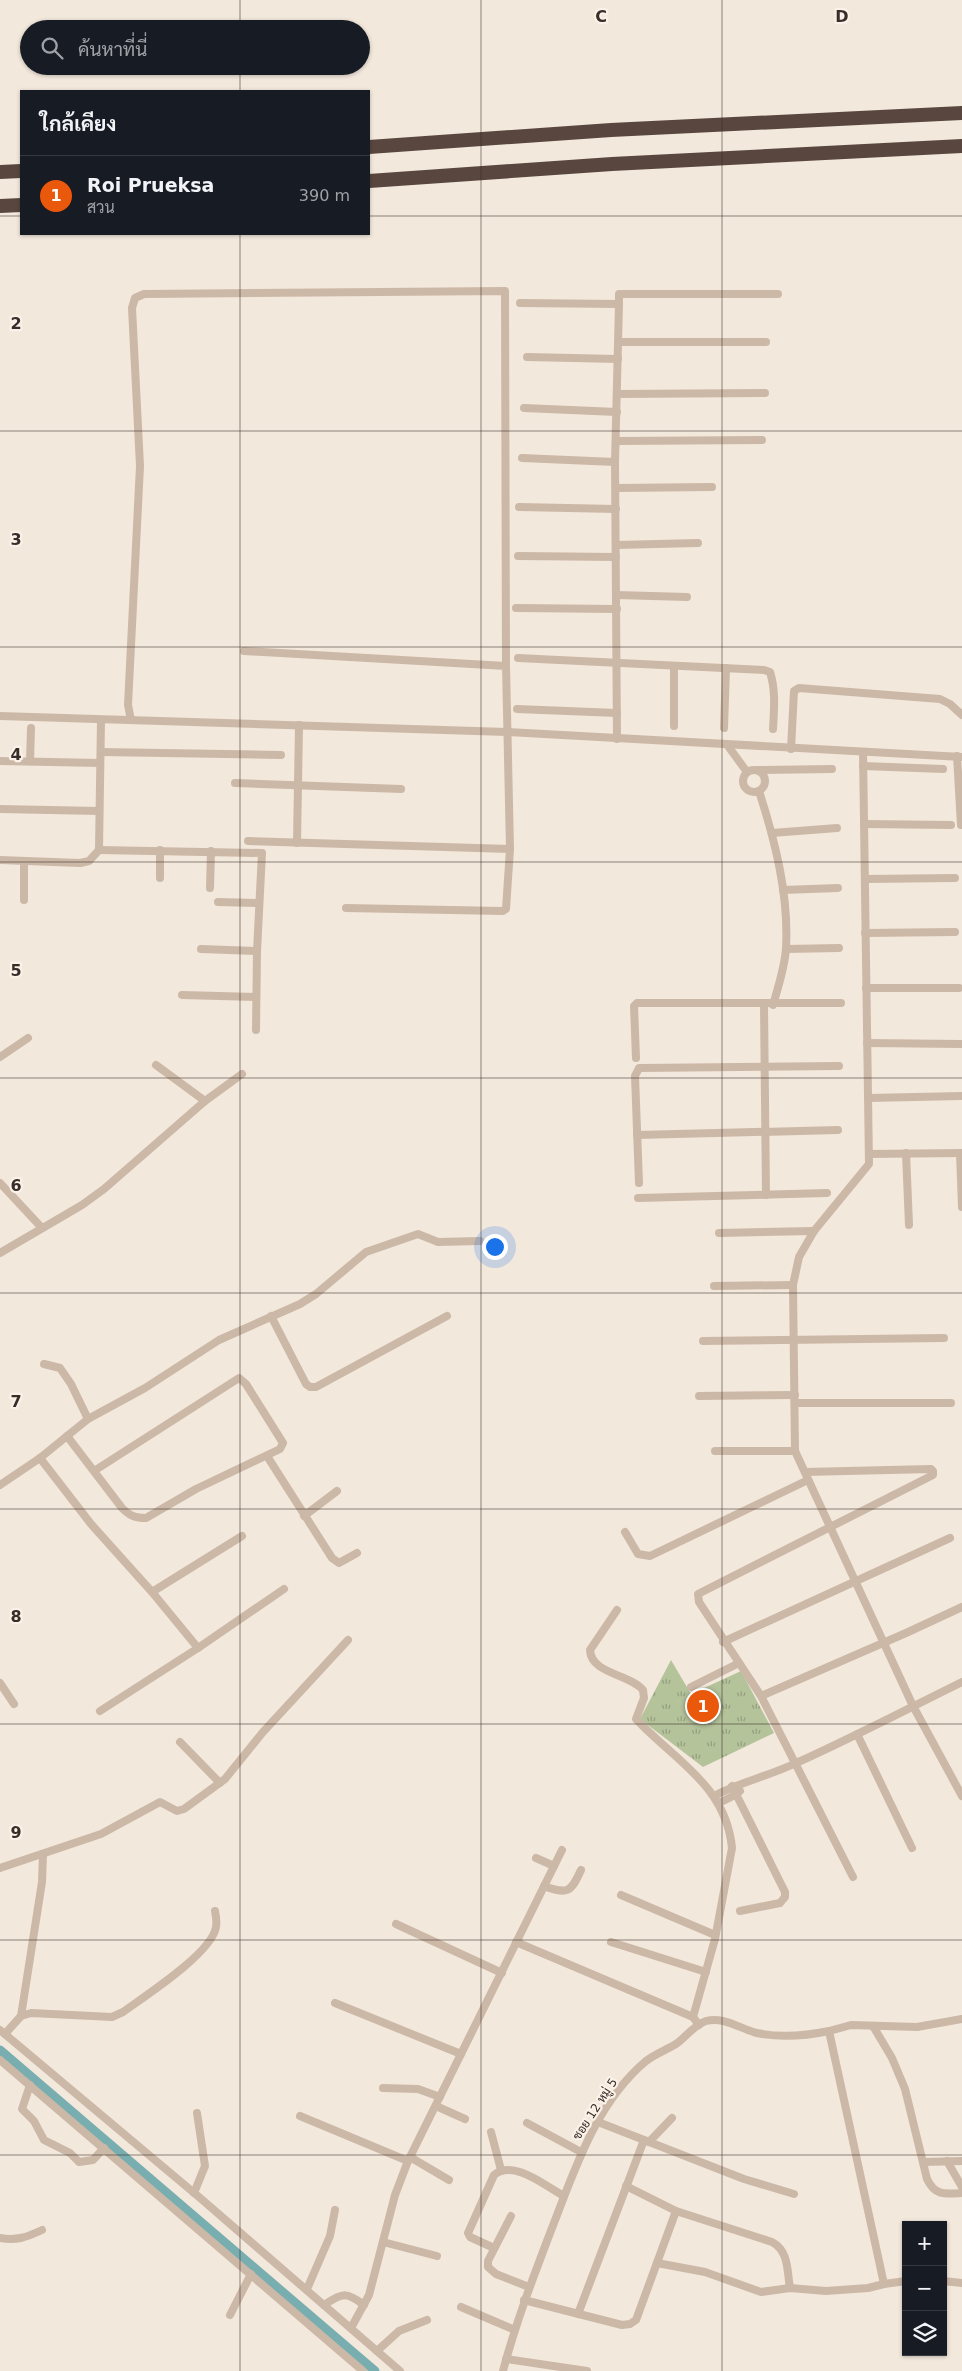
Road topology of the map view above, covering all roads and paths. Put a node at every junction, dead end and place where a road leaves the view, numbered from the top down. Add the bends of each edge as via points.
1 (962, 112) edge
2 (370, 146) edge
3 (962, 146) edge
4 (20, 171) edge
5 (0, 172) edge
6 (370, 180) edge
7 (20, 205) edge
8 (0, 206) edge
9 (778, 294) dead end
10 (520, 303) dead end
11 (619, 304) junction
12 (619, 342) junction
13 (766, 342) dead end
14 (527, 357) dead end
15 (618, 359) junction
16 (765, 393) dead end
17 (618, 394) junction
18 (524, 408) dead end
19 (617, 412) junction
20 (762, 440) dead end
21 (616, 441) junction
22 (522, 458) dead end
23 (616, 462) junction
24 (712, 487) dead end
25 (616, 488) junction
26 (519, 507) dead end
27 (616, 508) junction
28 (698, 543) dead end
29 (616, 545) junction
30 (518, 556) dead end
31 (616, 558) junction
32 (616, 595) junction
33 (687, 597) dead end
34 (516, 608) dead end
35 (616, 609) junction
36 (244, 651) dead end
37 (518, 658) dead end
38 (617, 663) junction
39 (506, 666) junction
40 (674, 666) junction
41 (726, 668) junction
42 (517, 709) dead end
43 (617, 713) junction
44 (962, 715) edge
45 (0, 716) edge
46 (101, 720) junction
47 (131, 720) junction
48 (300, 725) junction
49 (674, 726) dead end
50 (31, 728) dead end
51 (724, 728) dead end
52 (774, 729) dead end
53 (507, 732) junction
54 (617, 739) junction
55 (728, 746) junction
56 (791, 749) junction
57 (101, 752) junction
58 (863, 752) junction
59 (281, 755) dead end
60 (960, 756) edge
61 (0, 761) edge
62 (30, 761) junction
63 (100, 763) junction
64 (863, 766) junction
65 (832, 769) dead end
66 (943, 769) dead end
67 (758, 770) junction
68 (747, 772) junction
69 (235, 783) dead end
70 (300, 784) junction
71 (401, 789) dead end
72 (759, 791) junction
73 (0, 809) edge
74 (99, 811) junction
75 (864, 824) junction
76 (951, 825) dead end
77 (961, 826) edge
78 (837, 828) dead end
79 (772, 833) junction
80 (248, 841) dead end
81 (297, 843) junction
82 (510, 849) junction
83 (98, 850) junction
84 (160, 850) junction
85 (211, 850) junction
86 (0, 860) edge
87 (24, 861) junction
88 (160, 878) dead end
89 (955, 878) dead end
90 (865, 879) junction
91 (210, 888) dead end
92 (838, 888) dead end
93 (783, 890) junction
94 (24, 900) dead end
95 (218, 902) dead end
96 (258, 903) junction
97 (346, 908) dead end
98 (955, 932) dead end
99 (865, 933) junction
100 (839, 948) dead end
101 (201, 949) dead end
102 (786, 949) junction
103 (256, 951) junction
104 (866, 988) junction
105 (959, 988) dead end
106 (182, 995) dead end
107 (256, 996) junction
108 (841, 1003) dead end
109 (773, 1004) junction
110 (764, 1005) junction
111 (256, 1030) dead end
112 (28, 1038) dead end
113 (867, 1043) junction
114 (961, 1044) edge
115 (0, 1057) edge
116 (636, 1058) dead end
117 (156, 1065) dead end
118 (839, 1066) dead end
119 (765, 1068) junction
120 (242, 1074) dead end
121 (962, 1096) edge
122 (868, 1098) junction
123 (205, 1101) junction
124 (838, 1130) dead end
125 (765, 1132) junction
126 (637, 1134) junction
127 (961, 1152) edge
128 (906, 1153) junction
129 (869, 1154) junction
130 (0, 1183) edge
131 (639, 1183) dead end
132 (827, 1193) dead end
133 (766, 1195) junction
134 (638, 1198) dead end
135 (962, 1207) edge
136 (909, 1225) dead end
137 (42, 1228) junction
138 (814, 1231) junction
139 (719, 1233) dead end
140 (480, 1241) dead end
141 (0, 1252) edge
142 (793, 1285) junction
143 (714, 1286) dead end
144 (271, 1316) junction
145 (447, 1316) dead end
146 (944, 1338) dead end
147 (794, 1340) junction
148 (703, 1341) dead end
149 (44, 1364) dead end
150 (699, 1396) dead end
151 (795, 1399) junction
152 (950, 1403) dead end
153 (88, 1419) junction
154 (67, 1436) junction
155 (714, 1451) dead end
156 (795, 1451) junction
157 (267, 1456) junction
158 (40, 1458) junction
159 (94, 1471) junction
160 (806, 1476) junction
161 (0, 1485) edge
162 (337, 1491) dead end
163 (304, 1516) junction
164 (829, 1527) junction
165 (625, 1532) dead end
166 (242, 1536) dead end
167 (950, 1538) dead end
168 (357, 1554) dead end
169 (855, 1580) junction
170 (284, 1589) dead end
171 (152, 1592) junction
172 (962, 1607) edge
173 (617, 1610) dead end
174 (348, 1640) dead end
175 (724, 1642) junction
176 (884, 1642) junction
177 (198, 1648) junction
178 (739, 1664) junction
179 (962, 1682) edge
180 (0, 1683) edge
181 (691, 1687) dead end
182 (761, 1696) junction
183 (14, 1704) dead end
184 (913, 1706) junction
185 (100, 1711) dead end
186 (857, 1734) junction
187 (180, 1742) dead end
188 (795, 1764) junction
189 (220, 1783) junction
190 (743, 1785) junction
191 (732, 1786) junction
192 (737, 1794) junction
193 (714, 1796) junction
194 (962, 1796) edge
195 (719, 1803) junction
196 (912, 1848) dead end
197 (562, 1850) dead end
198 (43, 1854) junction
199 (536, 1858) dead end
200 (554, 1866) junction
201 (0, 1868) edge
202 (581, 1870) dead end
203 (853, 1877) dead end
204 (544, 1886) junction
205 (621, 1895) dead end
206 (215, 1911) dead end
207 (740, 1911) dead end
208 (396, 1924) dead end
209 (716, 1935) junction
210 (516, 1942) junction
211 (612, 1942) dead end
212 (706, 1972) junction
213 (502, 1973) junction
214 (335, 2003) dead end
215 (21, 2016) junction
216 (693, 2018) junction
217 (962, 2019) edge
218 (699, 2025) junction
219 (873, 2026) junction
220 (3, 2032) edge
221 (829, 2032) junction
222 (461, 2054) junction
223 (0, 2060) edge
224 (30, 2085) junction
225 (383, 2088) dead end
226 (440, 2097) junction
227 (436, 2106) junction
228 (197, 2113) dead end
229 (300, 2116) dead end
230 (672, 2118) dead end
231 (465, 2120) dead end
232 (598, 2122) junction
233 (527, 2123) dead end
234 (491, 2132) dead end
235 (646, 2141) junction
236 (104, 2148) junction
237 (580, 2152) junction
238 (409, 2159) junction
239 (947, 2161) junction
240 (962, 2161) edge
241 (924, 2162) junction
242 (500, 2170) junction
243 (449, 2180) dead end
244 (626, 2186) junction
245 (962, 2187) edge
246 (194, 2192) junction
247 (962, 2193) edge
248 (794, 2194) dead end
249 (564, 2196) junction
250 (335, 2210) dead end
251 (676, 2211) junction
252 (511, 2216) dead end
253 (42, 2230) dead end
254 (0, 2238) edge
255 (383, 2242) junction
256 (494, 2248) junction
257 (436, 2256) dead end
258 (657, 2263) junction
259 (251, 2274) junction
260 (947, 2281) edge
261 (902, 2282) edge
262 (962, 2283) edge
263 (884, 2284) junction
264 (529, 2287) junction
265 (790, 2288) junction
266 (307, 2290) junction
267 (524, 2300) junction
268 (324, 2305) junction
269 (364, 2305) junction
270 (461, 2307) dead end
271 (230, 2314) dead end
272 (578, 2314) junction
273 (427, 2320) dead end
274 (351, 2328) junction
275 (515, 2330) junction
276 (377, 2351) junction
277 (506, 2358) junction
278 (363, 2371) edge
279 (400, 2371) edge
280 (503, 2371) edge
281 (587, 2371) edge

1 - 2 highway via 620,129
3 - 6 highway
4 - 5 highway
7 - 8 highway
9 - 11 street via 619,294
10 - 11 street
11 - 12 street
12 - 13 street
12 - 15 street
14 - 15 street
15 - 17 street
16 - 17 street
17 - 19 street
18 - 19 street
19 - 21 street
20 - 21 street
21 - 23 street
22 - 23 street
23 - 25 street
24 - 25 street
25 - 27 street
26 - 27 street
27 - 29 street
28 - 29 street
29 - 31 street
30 - 31 street
31 - 32 street
32 - 33 street
32 - 35 street
34 - 35 street
35 - 38 street
36 - 39 street
37 - 38 street
38 - 40 street
38 - 43 street
39 - 47 street via 505,291 144,294 135,298 132,308 140,466 128,705
39 - 53 street
40 - 41 street
40 - 49 street
41 - 51 street
41 - 52 street via 770,672 775,696
42 - 43 street
43 - 54 street
44 - 56 street via 940,699 796,689
45 - 46 street
46 - 47 street
46 - 57 street
47 - 48 street
48 - 53 street
48 - 70 street
50 - 62 street
53 - 54 street
53 - 82 street
54 - 55 street
55 - 56 street
55 - 68 street
56 - 58 street
57 - 59 street
57 - 63 street
58 - 60 street
58 - 64 street
60 - 77 street
61 - 62 street
62 - 63 street
63 - 74 street
64 - 66 street
64 - 75 street
65 - 67 street
67 - 68 street
67 - 72 street via 765,778
68 - 72 street via 743,778 744,785 748,790
69 - 70 street
70 - 71 street
70 - 81 street
72 - 79 street
73 - 74 street
74 - 83 street
75 - 76 street
75 - 90 street
78 - 79 street
79 - 93 street
80 - 81 street
81 - 82 street
82 - 97 street via 507,906 503,911
83 - 84 street
83 - 87 street via 89,861 80,863
84 - 85 street
84 - 88 street
85 - 91 street
85 - 96 street via 262,853
86 - 87 street
87 - 94 street
89 - 90 street
90 - 99 street
92 - 93 street
93 - 102 street
95 - 96 street
96 - 103 street
98 - 99 street
99 - 104 street
100 - 102 street
101 - 103 street
102 - 109 street
103 - 107 street
104 - 105 street
104 - 113 street
106 - 107 street
107 - 111 street
108 - 109 street
109 - 110 street
110 - 116 street via 637,1003 634,1006
110 - 119 street
112 - 115 street
113 - 114 street
113 - 122 street
117 - 123 street
118 - 119 street
119 - 125 street
119 - 126 street via 639,1068 635,1076
120 - 123 street
121 - 122 street
122 - 129 street
123 - 137 street via 104,1189
124 - 125 street
125 - 126 street
125 - 133 street
126 - 131 street
127 - 128 street
127 - 135 street
128 - 129 street
128 - 136 street
129 - 138 street via 867,1169
130 - 137 street
132 - 133 street
133 - 134 street
137 - 141 street
138 - 139 street
138 - 142 street via 799,1257
140 - 144 street via 438,1242 418,1234 393,1241 366,1252 300,1304
142 - 143 street
142 - 147 street
144 - 145 street via 306,1384 316,1387
144 - 153 street via 219,1340 145,1388
146 - 147 street
147 - 148 street
147 - 151 street
149 - 153 street via 60,1368 72,1384
150 - 151 street
151 - 152 street
151 - 156 street
153 - 154 street
154 - 158 street
154 - 159 street
155 - 156 street
156 - 160 street
157 - 159 street via 196,1489 146,1518 128,1514
157 - 159 street via 282,1448 283,1443 239,1378
157 - 163 street
158 - 161 street
158 - 171 street via 91,1524
160 - 164 street
160 - 164 street via 931,1468 933,1471 933,1475
160 - 165 street via 650,1556 638,1554
162 - 163 street
163 - 168 street via 336,1562
164 - 169 street
164 - 175 street via 698,1594 699,1602
166 - 171 street
167 - 169 street
169 - 175 street
169 - 176 street
170 - 177 street
171 - 177 street
172 - 176 street
173 - 193 street via 590,1650 590,1656 596,1664 640,1687 644,1698 636,1719 705,1783
174 - 189 street
175 - 178 street
176 - 182 street
176 - 184 street
177 - 185 street
178 - 181 street
178 - 182 street
179 - 184 street
180 - 183 street
182 - 188 street
184 - 186 street
184 - 194 street
186 - 188 street
186 - 196 street
187 - 189 street
188 - 190 street
188 - 203 street
189 - 198 street via 184,1809 176,1811 160,1802 101,1834
190 - 191 street
190 - 192 street
191 - 192 street
191 - 193 street
192 - 195 street
192 - 207 street via 785,1892 780,1902
193 - 195 street
195 - 209 street via 732,1848
197 - 200 street
198 - 201 street
198 - 215 street via 42,1882
199 - 200 street
200 - 204 street
202 - 204 street via 573,1888 559,1891
204 - 210 street
205 - 209 street
206 - 215 street via 216,1928 198,1955 123,2012 112,2017 37,2012
208 - 213 street
209 - 212 street
210 - 213 street
210 - 216 street
211 - 212 street
212 - 216 street
213 - 222 street
214 - 222 street
215 - 220 street
216 - 218 street
217 - 219 street via 917,2027
218 - 221 street via 716,2020 776,2036
218 - 232 street, ซอย 12 หมู่ 5 via 647,2061 621,2087
219 - 221 street via 851,2025
219 - 241 street via 902,2081
220 - 246 street
221 - 263 street
222 - 226 street
223 - 224 street
224 - 236 street
224 - 236 street via 22,2109 34,2120 44,2140 70,2153 79,2162 93,2160
225 - 226 street via 410,2088
226 - 227 street
227 - 231 street
227 - 238 street
228 - 246 street via 205,2166
229 - 238 street
230 - 235 street
232 - 235 street
232 - 237 street, ซอย 12 หมู่ 5
233 - 237 street
234 - 242 street
235 - 244 street
235 - 248 street via 744,2179
236 - 259 street
237 - 249 street, ซอย 12 หมู่ 5
238 - 243 street
238 - 255 street via 395,2195
239 - 240 street
239 - 241 street
239 - 245 street
241 - 247 street via 931,2188 939,2194
242 - 249 street via 516,2170
242 - 256 street via 494,2175 468,2232 470,2237
244 - 251 street
244 - 272 street
246 - 266 street
249 - 264 street, ซอย 12 หมู่ 5
250 - 266 street via 330,2236
251 - 258 street
251 - 265 street via 781,2247
252 - 256 street
253 - 254 street via 22,2239
255 - 257 street
255 - 269 street via 370,2295
256 - 264 street via 488,2261 490,2270
258 - 265 street via 705,2272 761,2292
258 - 272 street via 639,2314 630,2324
259 - 271 street
259 - 278 street
260 - 262 street
261 - 263 street
263 - 265 street via 826,2291
264 - 267 street, ซอย 12 หมู่ 5
266 - 268 street
267 - 272 street
267 - 275 street, ซอย 12 หมู่ 5
268 - 269 street via 344,2294
268 - 274 street
269 - 274 street
270 - 275 street
273 - 276 street via 399,2331
274 - 276 street
275 - 277 street, ซอย 12 หมู่ 5
276 - 279 street
277 - 280 street, ซอย 12 หมู่ 5
277 - 281 street

